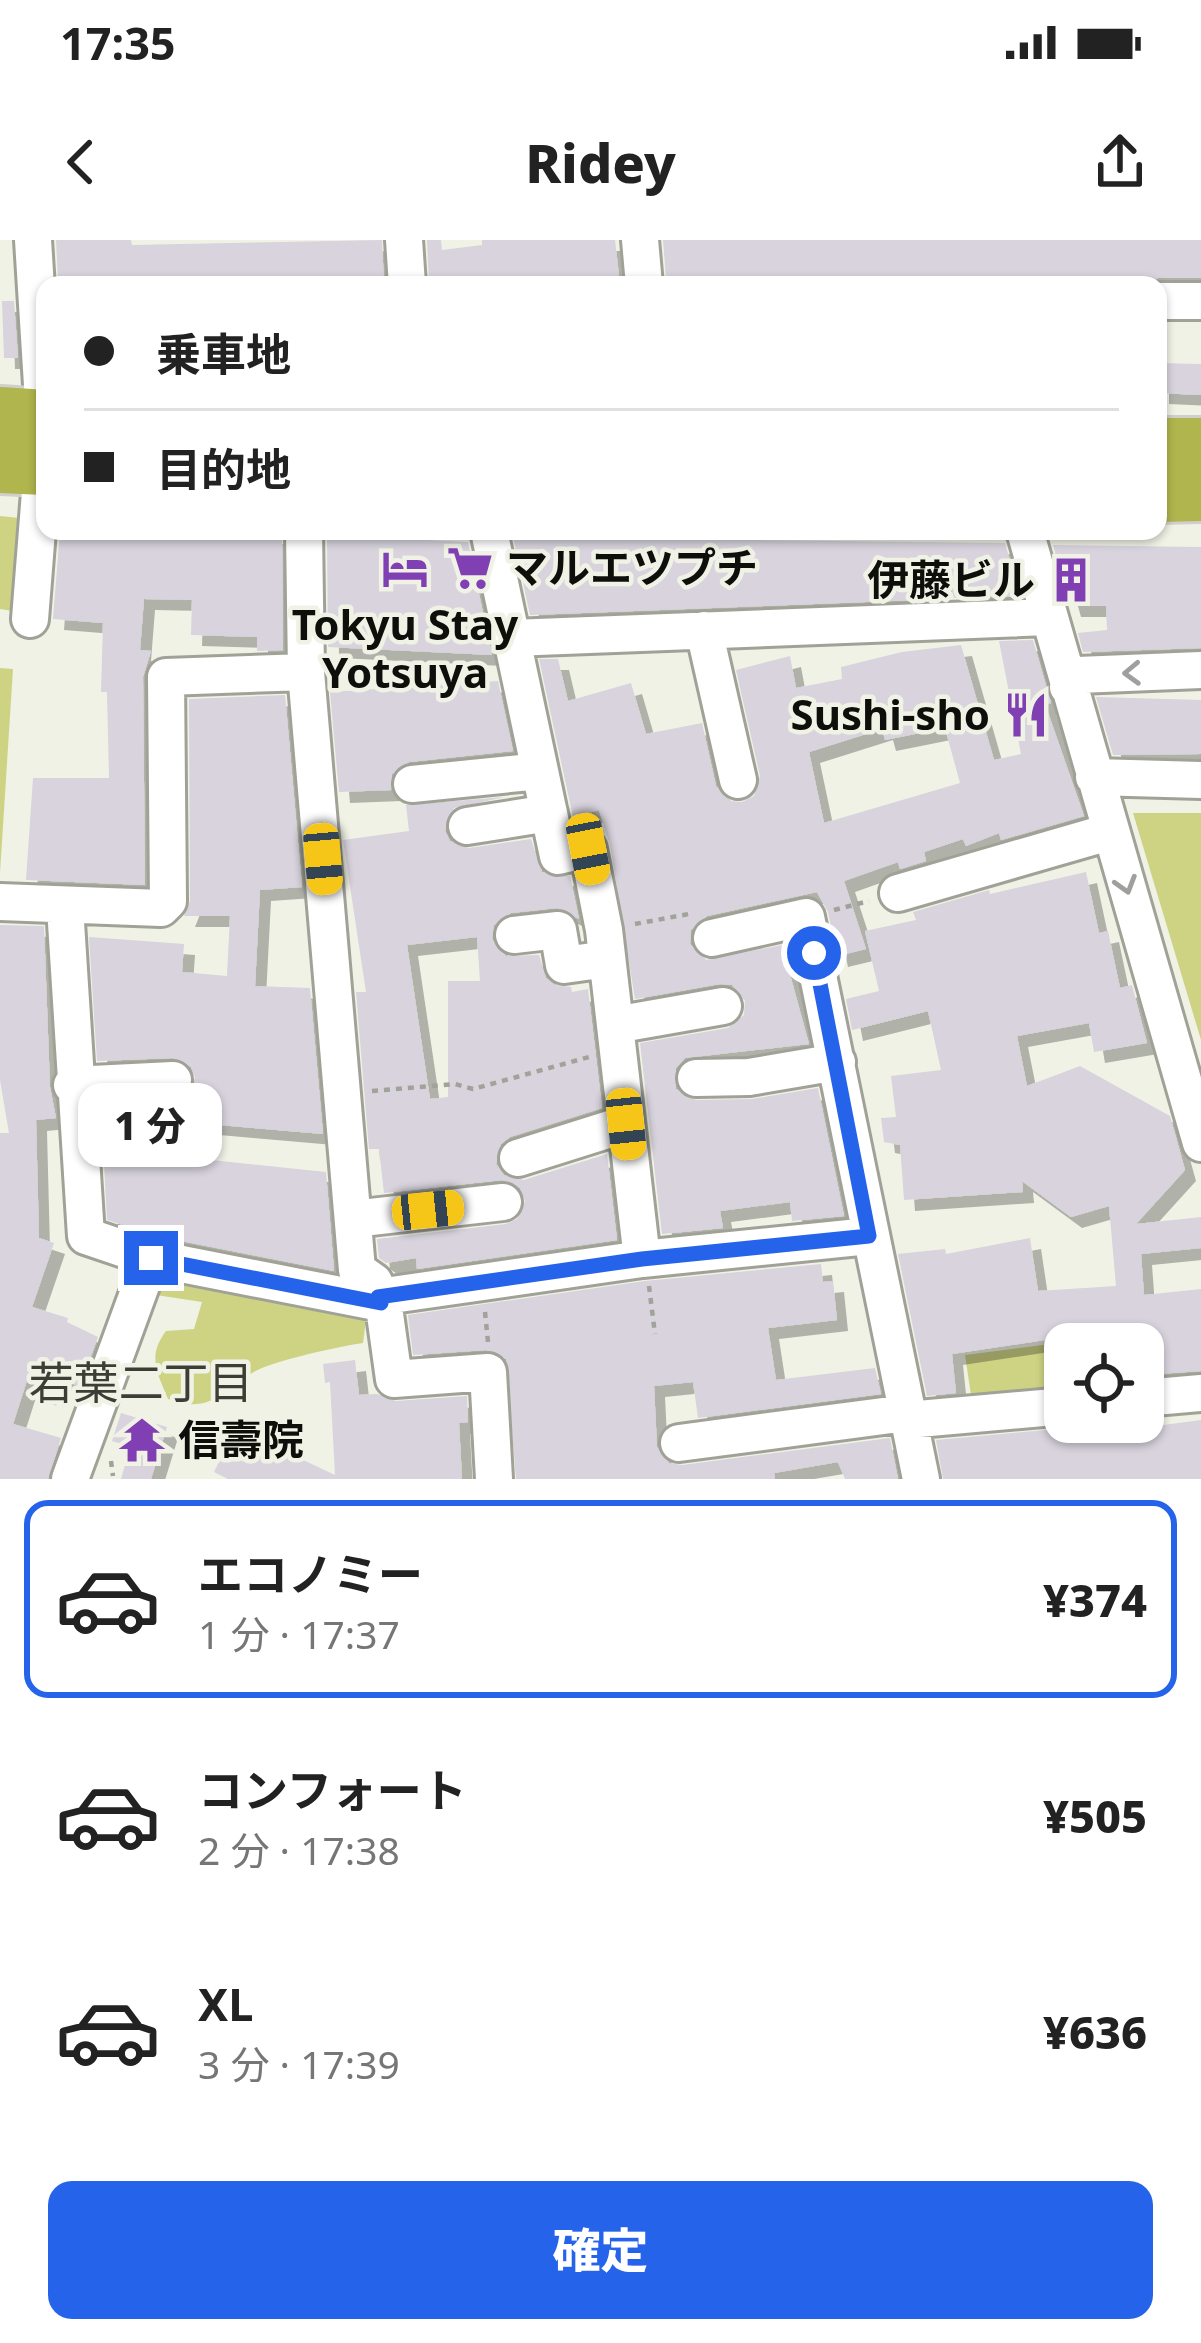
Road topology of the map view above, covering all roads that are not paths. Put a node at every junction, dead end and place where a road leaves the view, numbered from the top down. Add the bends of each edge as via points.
1 (33, 240) edge
2 (404, 240) edge
3 (640, 240) edge
4 (406, 276) edge
5 (643, 276) edge
6 (27, 291) edge
7 (1167, 301) edge
8 (1201, 301) edge
9 (0, 414) edge
10 (1167, 445) edge
11 (1201, 445) edge
12 (35, 447) edge
13 (1201, 494) edge
14 (1167, 495) edge
15 (304, 540) edge
16 (491, 540) edge
17 (1028, 540) edge
18 (1049, 616) junction
19 (30, 619) dead end
20 (704, 630) junction
21 (512, 638) junction
22 (1201, 670) edge
23 (306, 672) junction
24 (1069, 687) junction
25 (540, 771) junction
26 (1094, 777) junction
27 (738, 780) dead end
28 (1201, 780) edge
29 (412, 784) dead end
30 (549, 812) junction
31 (467, 826) dead end
32 (1109, 832) junction
33 (898, 893) road end
34 (0, 902) edge
35 (65, 907) junction
36 (514, 935) dead end
37 (712, 938) road end
38 (606, 945) junction
39 (723, 1006) dead end
40 (616, 1037) junction
41 (837, 1062) junction
42 (696, 1078) dead end
43 (173, 1080) dead end
44 (72, 1085) junction
45 (626, 1124) junction
46 (1201, 1144) edge
47 (518, 1158) dead end
48 (503, 1202) dead end
49 (353, 1219) junction
50 (869, 1236) junction
51 (151, 1258) junction
52 (644, 1259) junction
53 (380, 1300) junction
54 (1201, 1393) edge
55 (1164, 1396) edge
56 (1044, 1407) edge
57 (906, 1417) junction
58 (679, 1443) dead end
59 (70, 1479) edge
60 (494, 1479) edge
61 (921, 1479) edge

1 - 6 street
2 - 4 street
3 - 5 street
6 - 12 street
7 - 8 street
9 - 12 highway
10 - 11 highway
12 - 19 street
13 - 14 highway
15 - 23 street
16 - 21 street
17 - 18 street
18 - 20 street
18 - 24 street
20 - 21 street
20 - 27 street
21 - 25 street
22 -> 24 street via 1078,675
23 - 35 street via 166,677 168,901 161,908
23 - 49 street
24 - 26 street
25 - 29 street
25 - 30 street
26 - 28 street
26 - 32 street
30 - 31 street
30 - 38 street via 558,856 588,849
32 - 33 street
32 -> 46 street
34 - 35 street
35 - 44 street
36 - 38 street via 558,930 564,965
37 - 41 street via 806,917
38 - 40 street
39 - 40 street
40 - 45 street
41 - 42 street
41 - 50 street
43 - 44 street
44 - 51 street via 86,1236
45 - 47 street
45 - 52 street
48 - 49 street
49 - 53 street via 357,1270 374,1282
50 - 52 street
50 - 57 street
51 - 53 street
51 - 59 street
52 - 53 street
53 - 60 street via 394,1379 488,1372
54 - 55 street
56 - 57 street
57 - 58 street
57 - 61 street

